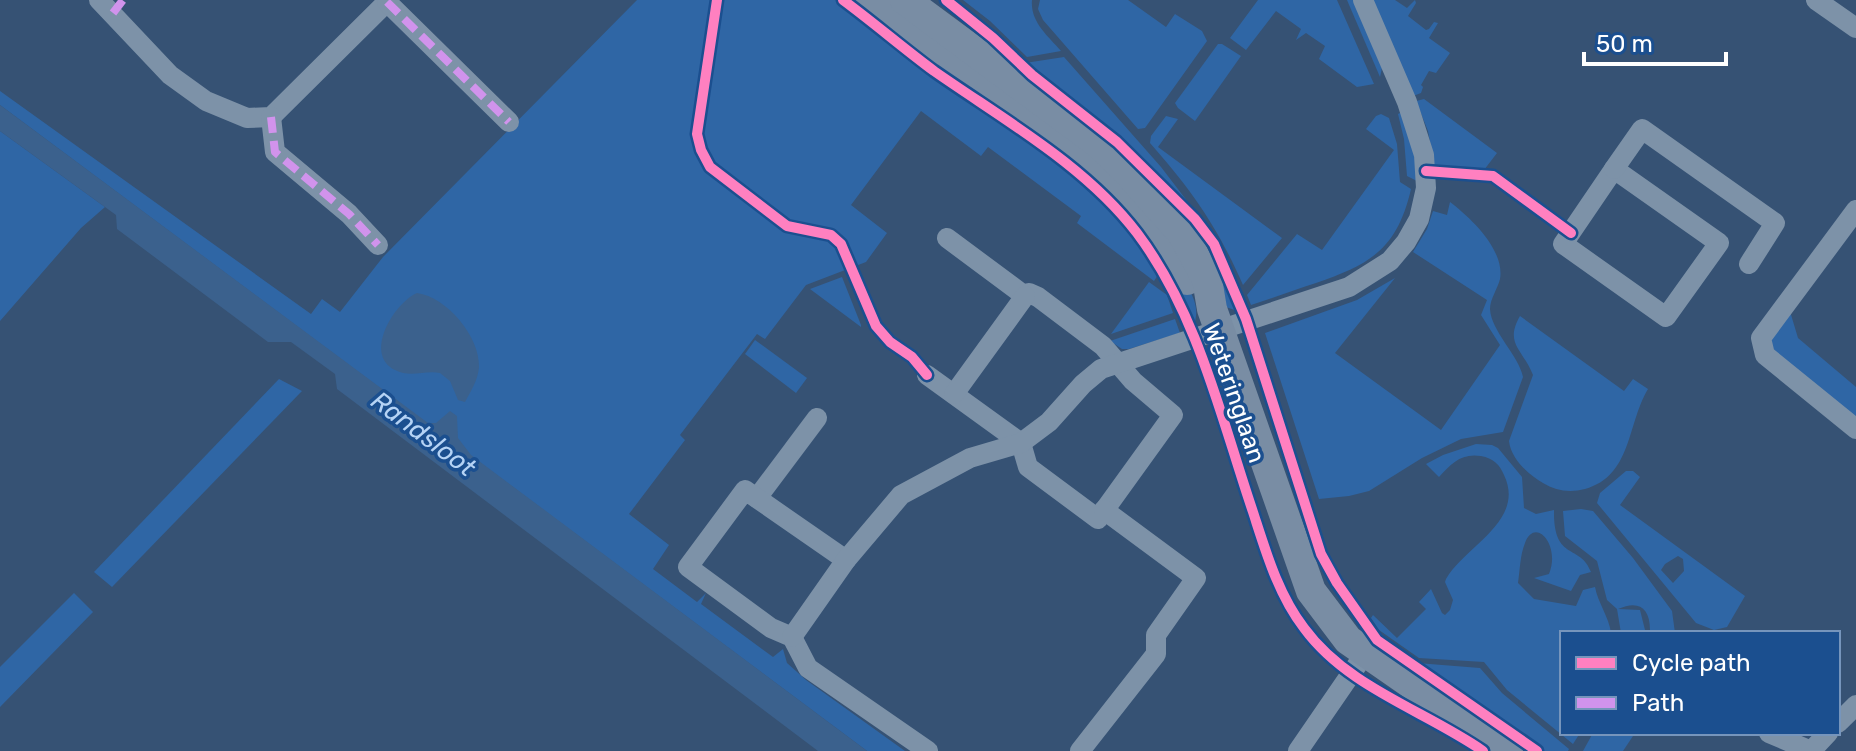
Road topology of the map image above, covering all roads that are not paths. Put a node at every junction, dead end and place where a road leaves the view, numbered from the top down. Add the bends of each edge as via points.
1 (867, 0) edge
2 (1363, 0) edge
3 (1816, 0) edge
4 (388, 1) edge
5 (112, 4) edge
6 (914, 10) edge
7 (1856, 28) edge
8 (271, 117) junction
9 (509, 122) dead end
10 (1614, 169) junction
11 (1856, 210) edge
12 (947, 238) dead end
13 (378, 245) dead end
14 (1749, 264) dead end
15 (1025, 296) junction
16 (1215, 319) junction
17 (1118, 363) junction
18 (927, 375) dead end
19 (954, 394) junction
20 (817, 418) dead end
21 (1856, 429) edge
22 (1021, 443) junction
23 (757, 498) junction
24 (1104, 510) junction
25 (846, 560) junction
26 (792, 637) junction
27 (1366, 652) junction
28 (1856, 705) edge
29 (1840, 721) edge
30 (1774, 735) edge
31 (1826, 735) edge
32 (928, 751) edge
33 (1080, 751) edge
34 (1298, 751) edge
35 (1508, 751) edge
36 (1811, 751) edge

1 - 6 street, Weteringlaan
2 - 16 street via 1420,137 1426,188 1419,219 1390,261 1349,287
3 - 7 street
4 - 8 street
4 - 9 street
5 - 8 street via 170,75 206,101 247,118
6 - 16 street, Weteringlaan via 1114,190 1173,256
8 - 13 street via 275,152
10 - 10 street via 1563,244 1666,317 1719,243
10 - 14 street via 1642,129 1775,223
11 - 21 street via 1761,338 1765,355
12 - 15 street
15 - 17 street via 1038,297
15 - 19 street
16 - 17 street
16 - 27 street, Weteringlaan via 1311,591 1336,627
17 - 22 street via 1101,369
17 - 24 street via 1173,415
18 - 19 street
19 - 22 street
20 - 23 street
22 - 24 street via 1028,467 1098,519
22 - 25 street via 970,458 901,495
23 - 25 street
23 - 26 street via 745,490 688,567 771,628
24 - 33 street via 1196,578 1156,635 1156,654
25 - 26 street
26 - 32 street via 808,668
27 - 34 street
27 - 35 street, Weteringlaan
28 - 29 street
30 - 36 street
31 - 36 street

